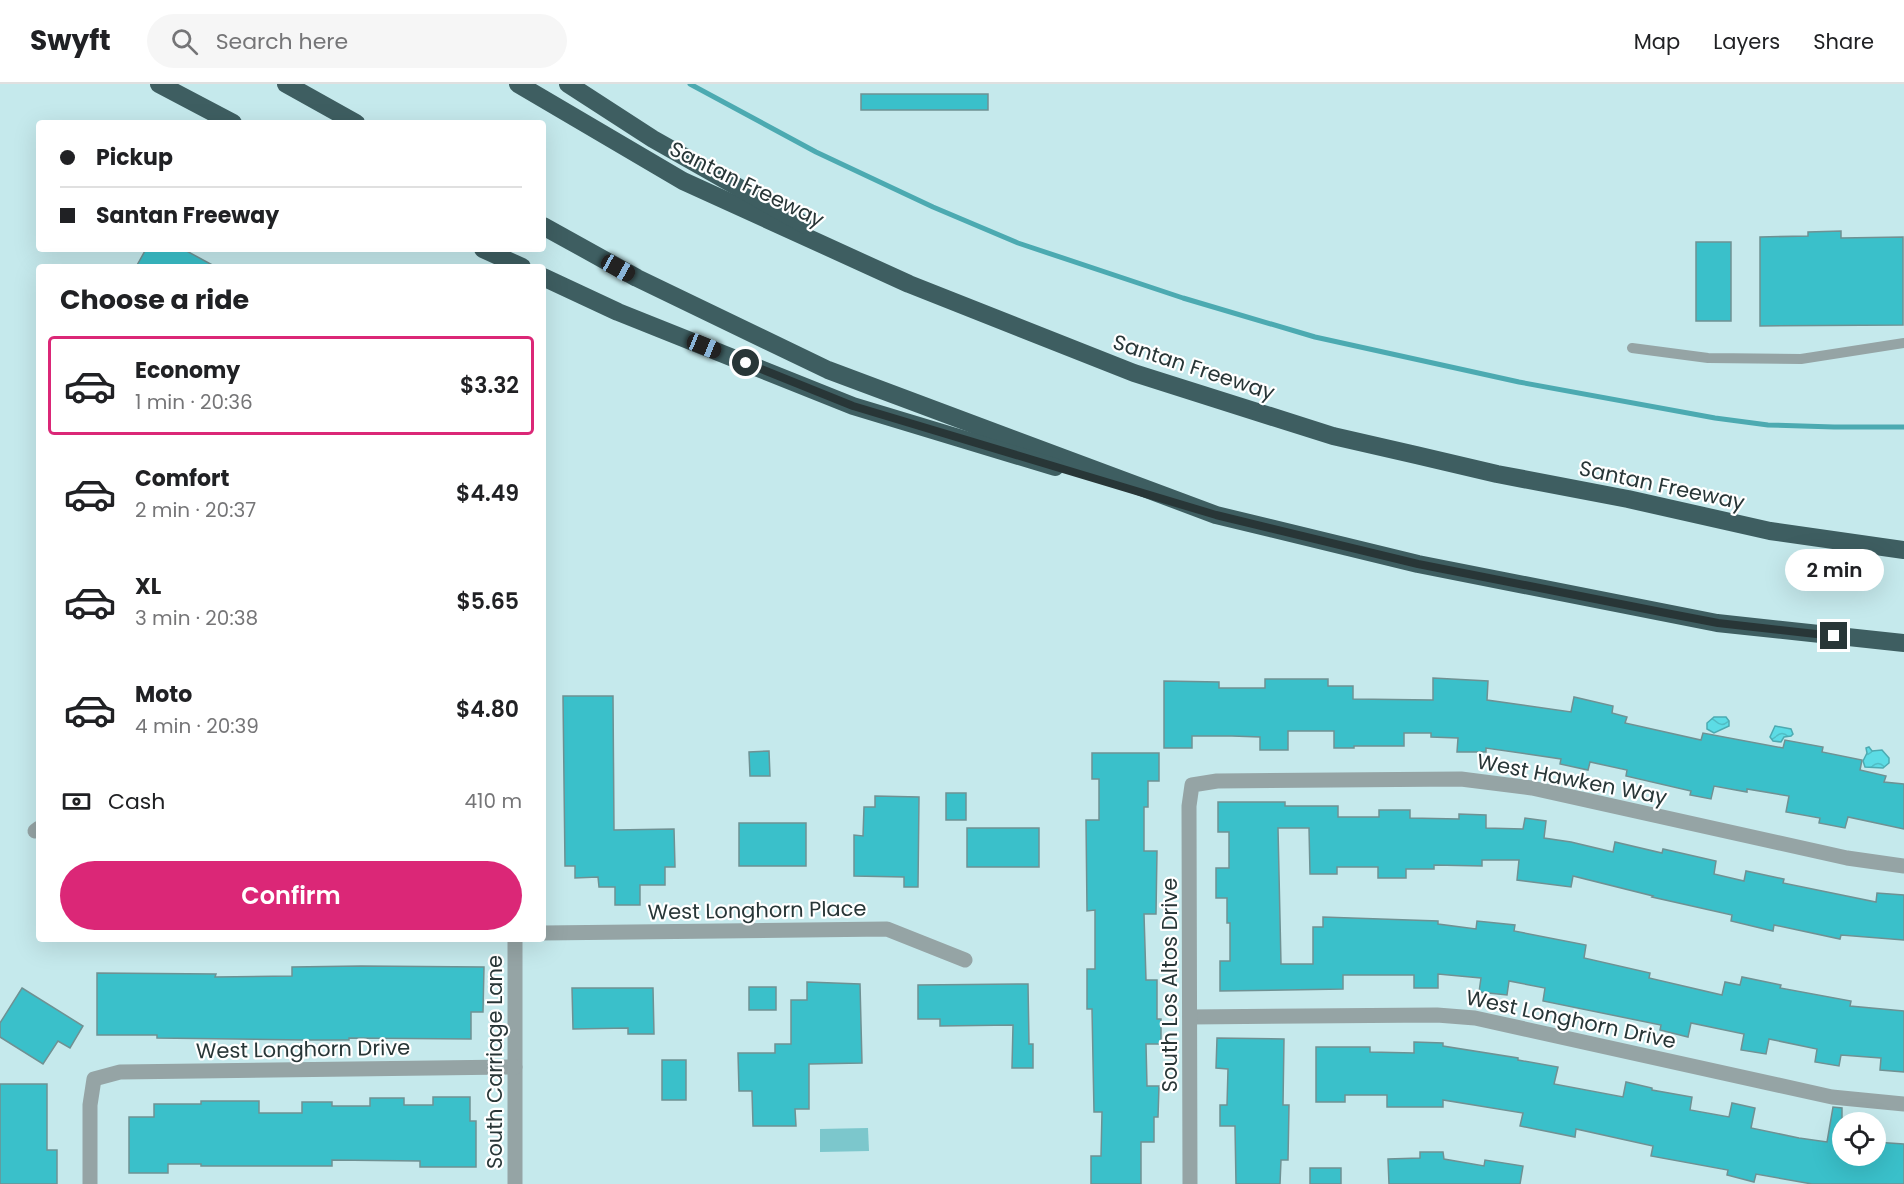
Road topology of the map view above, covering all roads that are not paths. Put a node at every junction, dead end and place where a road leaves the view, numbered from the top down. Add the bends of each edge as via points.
1 (159, 84) edge
2 (286, 84) edge
3 (518, 84) edge
4 (567, 84) edge
5 (227, 120) edge
6 (351, 120) edge
7 (546, 228) edge
8 (490, 252) edge
9 (516, 264) edge
10 (546, 278) edge
11 (909, 284) junction
12 (1904, 343) edge
13 (1632, 348) dead end
14 (1216, 515) junction
15 (1904, 550) edge
16 (1904, 643) edge
17 (1192, 785) joint
18 (1904, 866) edge
19 (546, 933) edge
20 (514, 942) edge
21 (965, 960) dead end
22 (1190, 1017) junction
23 (515, 1067) junction
24 (1904, 1104) edge
25 (90, 1184) edge
26 (515, 1184) edge
27 (1190, 1184) edge

1 - 5 highway
2 - 6 highway
3 - 11 highway, Santan Freeway via 683,181
4 - 11 highway via 653,139
7 - 14 highway via 636,278 828,370
8 - 9 highway
10 - 14 highway via 618,312 853,406
11 - 15 highway, Santan Freeway via 1134,373 1333,436 1770,531
12 - 13 lane via 1801,359 1708,358
14 - 16 highway via 1418,564 1718,623
17 - 18 street, West Hawken Way via 1217,781 1491,782 1847,858
17 - 22 street, South Los Altos Drive
19 - 21 street, West Longhorn Place via 887,929
20 - 23 street, South Carriage Lane
22 - 24 street, West Longhorn Drive via 1475,1018 1832,1097
22 - 27 street, South Los Altos Drive
23 - 25 street, West Longhorn Drive via 120,1072 94,1079 90,1105
23 - 26 street, South Carriage Lane

